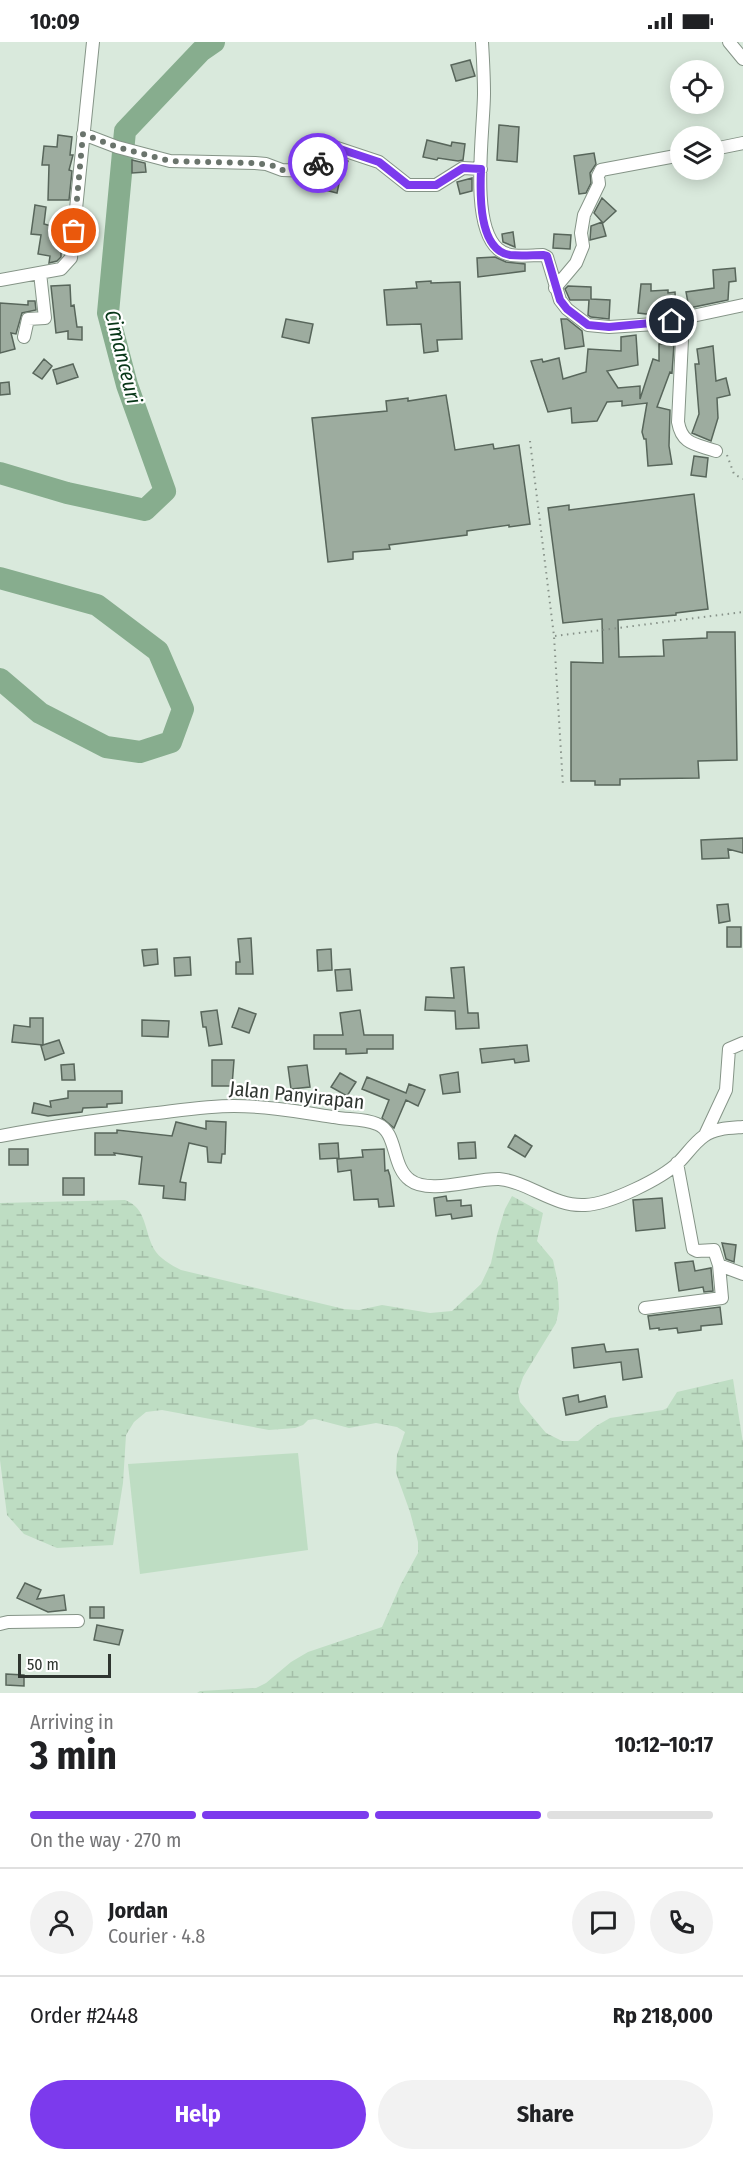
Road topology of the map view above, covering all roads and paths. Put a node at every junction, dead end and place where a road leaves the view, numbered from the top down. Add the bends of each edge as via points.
1 (93, 42) edge
2 (482, 42) edge
3 (729, 42) edge
4 (743, 59) edge
5 (83, 134) junction
6 (743, 143) edge
7 (724, 147) edge
8 (670, 157) edge
9 (481, 169) junction
10 (40, 273) junction
11 (0, 280) edge
12 (555, 288) junction
13 (743, 305) edge
14 (683, 320) junction
15 (24, 337) dead end
16 (530, 441) dead end
17 (716, 451) joint
18 (743, 479) edge
19 (743, 612) edge
20 (554, 636) junction
21 (562, 786) dead end
22 (743, 1042) edge
23 (743, 1126) edge
24 (705, 1135) junction
25 (0, 1136) edge
26 (677, 1163) junction
27 (719, 1265) junction
28 (743, 1274) edge
29 (645, 1308) dead end
30 (78, 1621) dead end
31 (0, 1624) edge

1 - 5 street
2 - 9 street
3 - 4 street
5 - 9 street via 170,161 255,163 282,170 311,171 331,146 379,162 408,185 436,185 463,168
5 - 10 street via 71,258 61,270
6 - 7 street
8 - 12 street via 601,170 584,215 583,246 576,263
9 - 12 street via 481,209 488,236 500,251 510,255 547,256
10 - 11 street
10 - 15 street via 45,318 28,319
12 - 14 street via 567,309 588,325 636,326
13 - 14 street
14 - 17 street via 680,432 686,441
16 - 20 path
17 - 18 path via 728,456 734,474
19 - 20 path
20 - 21 path
22 - 24 street via 729,1049 726,1090
23 - 24 street
24 - 26 street, Jalan Panyirapan
25 - 26 street, Jalan Panyirapan via 49,1126 213,1107 284,1109 384,1127 390,1134 400,1168 418,1184 498,1179 584,1206 608,1201 645,1184
26 - 27 street via 693,1249 714,1250
27 - 28 street
27 - 29 street via 722,1298
30 - 31 street

